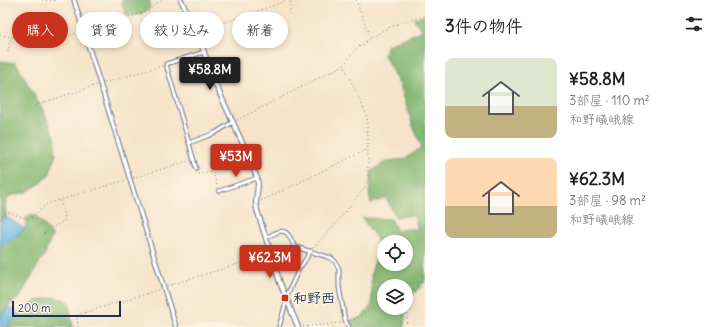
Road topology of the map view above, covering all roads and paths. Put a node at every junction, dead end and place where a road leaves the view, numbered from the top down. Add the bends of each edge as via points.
1 (42, 0) edge
2 (55, 0) edge
3 (74, 0) edge
4 (164, 0) edge
5 (181, 0) edge
6 (285, 0) edge
7 (291, 0) edge
8 (356, 0) edge
9 (77, 12) edge
10 (187, 12) edge
11 (290, 15) dead end
12 (132, 16) edge
13 (425, 17) edge
14 (224, 23) edge
15 (76, 33) edge
16 (0, 35) edge
17 (11, 36) junction
18 (370, 38) junction
19 (88, 48) edge
20 (203, 48) edge
21 (8, 52) dead end
22 (204, 52) junction
23 (166, 64) junction
24 (344, 65) junction
25 (100, 84) junction
26 (35, 106) dead end
27 (232, 122) junction
28 (189, 143) junction
29 (368, 148) junction
30 (193, 159) junction
31 (196, 168) joint
32 (130, 178) junction
33 (257, 178) junction
34 (219, 191) joint
35 (60, 200) junction
36 (256, 202) junction
37 (0, 219) edge
38 (44, 234) dead end
39 (266, 238) junction
40 (310, 252) junction
41 (271, 254) junction
42 (425, 283) edge
43 (413, 284) edge
44 (164, 288) junction
45 (287, 298) junction
46 (78, 327) edge
47 (176, 327) edge
48 (279, 327) edge
49 (298, 327) edge
50 (349, 327) edge
51 (406, 327) edge

1 - 2 path
3 - 9 street
4 - 12 path via 156,3 149,11
5 - 10 main road
6 - 14 path
7 - 11 path
8 - 18 path
13 - 18 path via 404,21
15 - 17 path via 51,42
16 - 17 path
17 - 21 path
18 - 24 path via 354,51
19 - 25 street
20 - 22 main road
22 - 23 street
22 - 27 main road
23 - 25 path
23 - 28 street
24 - 27 path
24 - 29 path via 365,111 368,122
25 - 26 path
25 - 32 street
27 - 28 street via 215,133
27 - 33 main road
28 - 30 street
29 - 36 path
29 - 40 path via 368,182
30 - 31 street
30 - 32 path
31 - 34 path via 197,174 213,172
32 - 35 path
32 - 44 street
33 - 34 street
33 - 36 main road
35 - 37 path via 47,204 28,219 8,212
35 - 38 path via 64,221
36 - 39 main road
39 - 40 street via 282,230 289,234 296,247
39 - 41 main road
40 - 45 street via 298,271
40 - 50 street via 331,258 338,265 345,320
41 - 44 path
41 - 45 main road
42 - 43 path
42 - 51 path via 413,295
44 - 46 path via 77,316
44 - 47 street
45 - 48 street
45 - 49 main road

